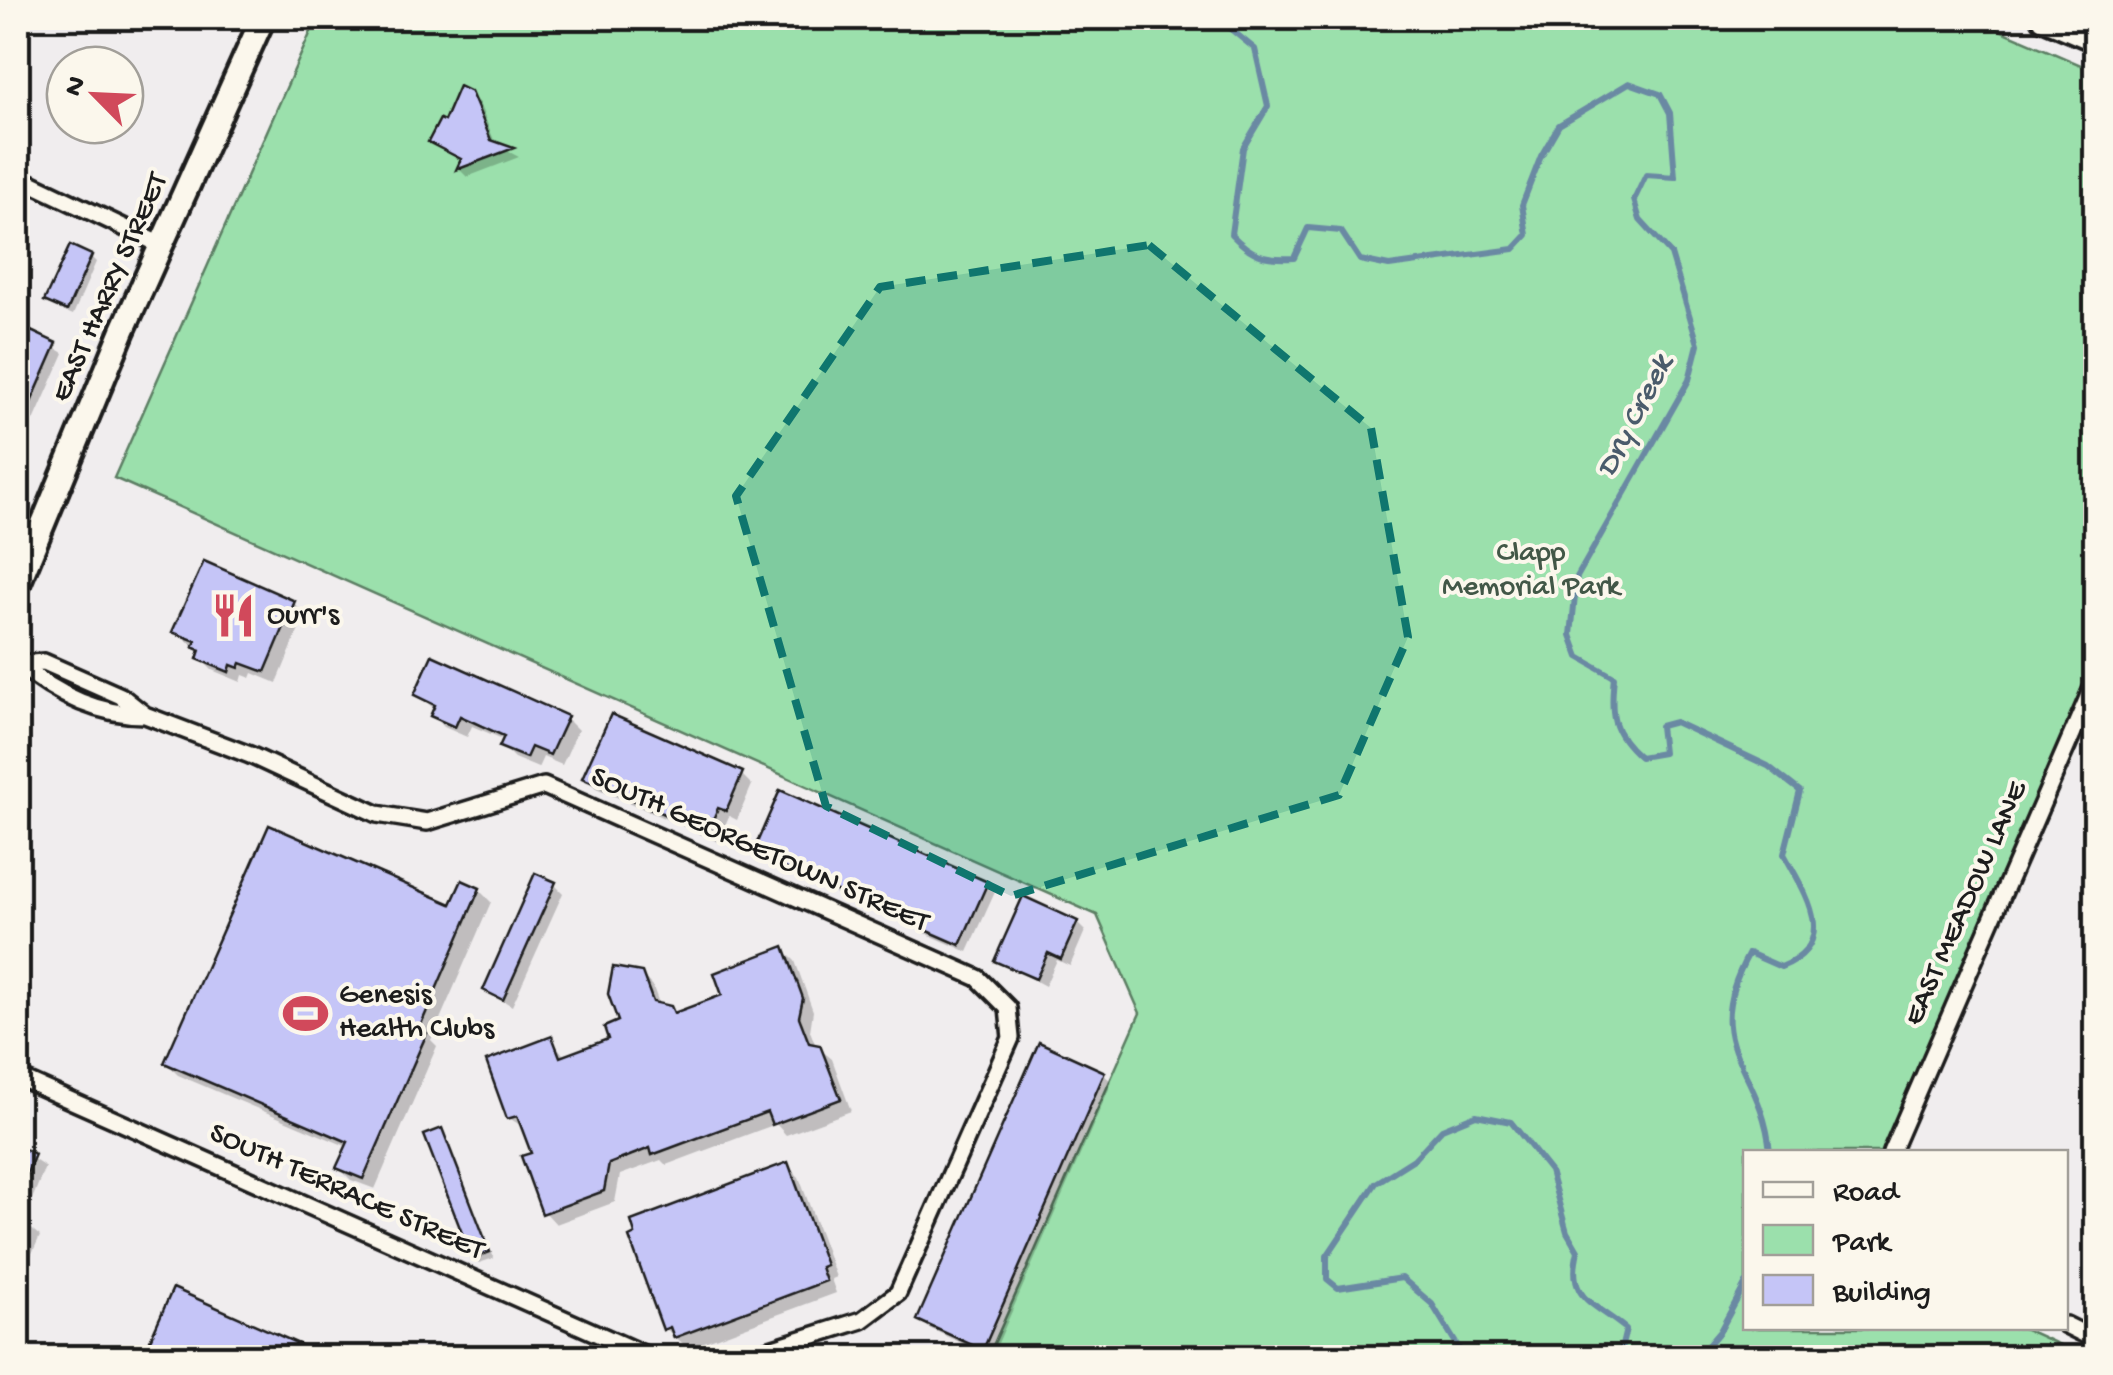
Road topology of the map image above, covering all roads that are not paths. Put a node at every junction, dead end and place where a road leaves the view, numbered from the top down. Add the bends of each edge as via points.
1 (263, 18) edge
2 (2044, 18) edge
3 (2096, 40) edge
4 (18, 177) edge
5 (161, 245) junction
6 (18, 584) edge
7 (19, 663) edge
8 (2096, 679) edge
9 (18, 1077) edge
10 (1892, 1150) edge
11 (2068, 1326) edge
12 (2096, 1340) edge
13 (652, 1358) edge
14 (742, 1358) edge

1 - 5 main road, EAST HARRY STREET
2 - 3 main road
4 - 5 street
5 - 6 main road, EAST HARRY STREET
7 - 14 street, SOUTH GEORGETOWN STREET via 35,681 113,715 145,715 377,814 426,822 544,786 978,978 1008,1008 1011,1038 898,1293 862,1320
8 - 10 street, EAST MEADOW LANE
9 - 13 street, SOUTH TERRACE STREET
11 - 12 street

